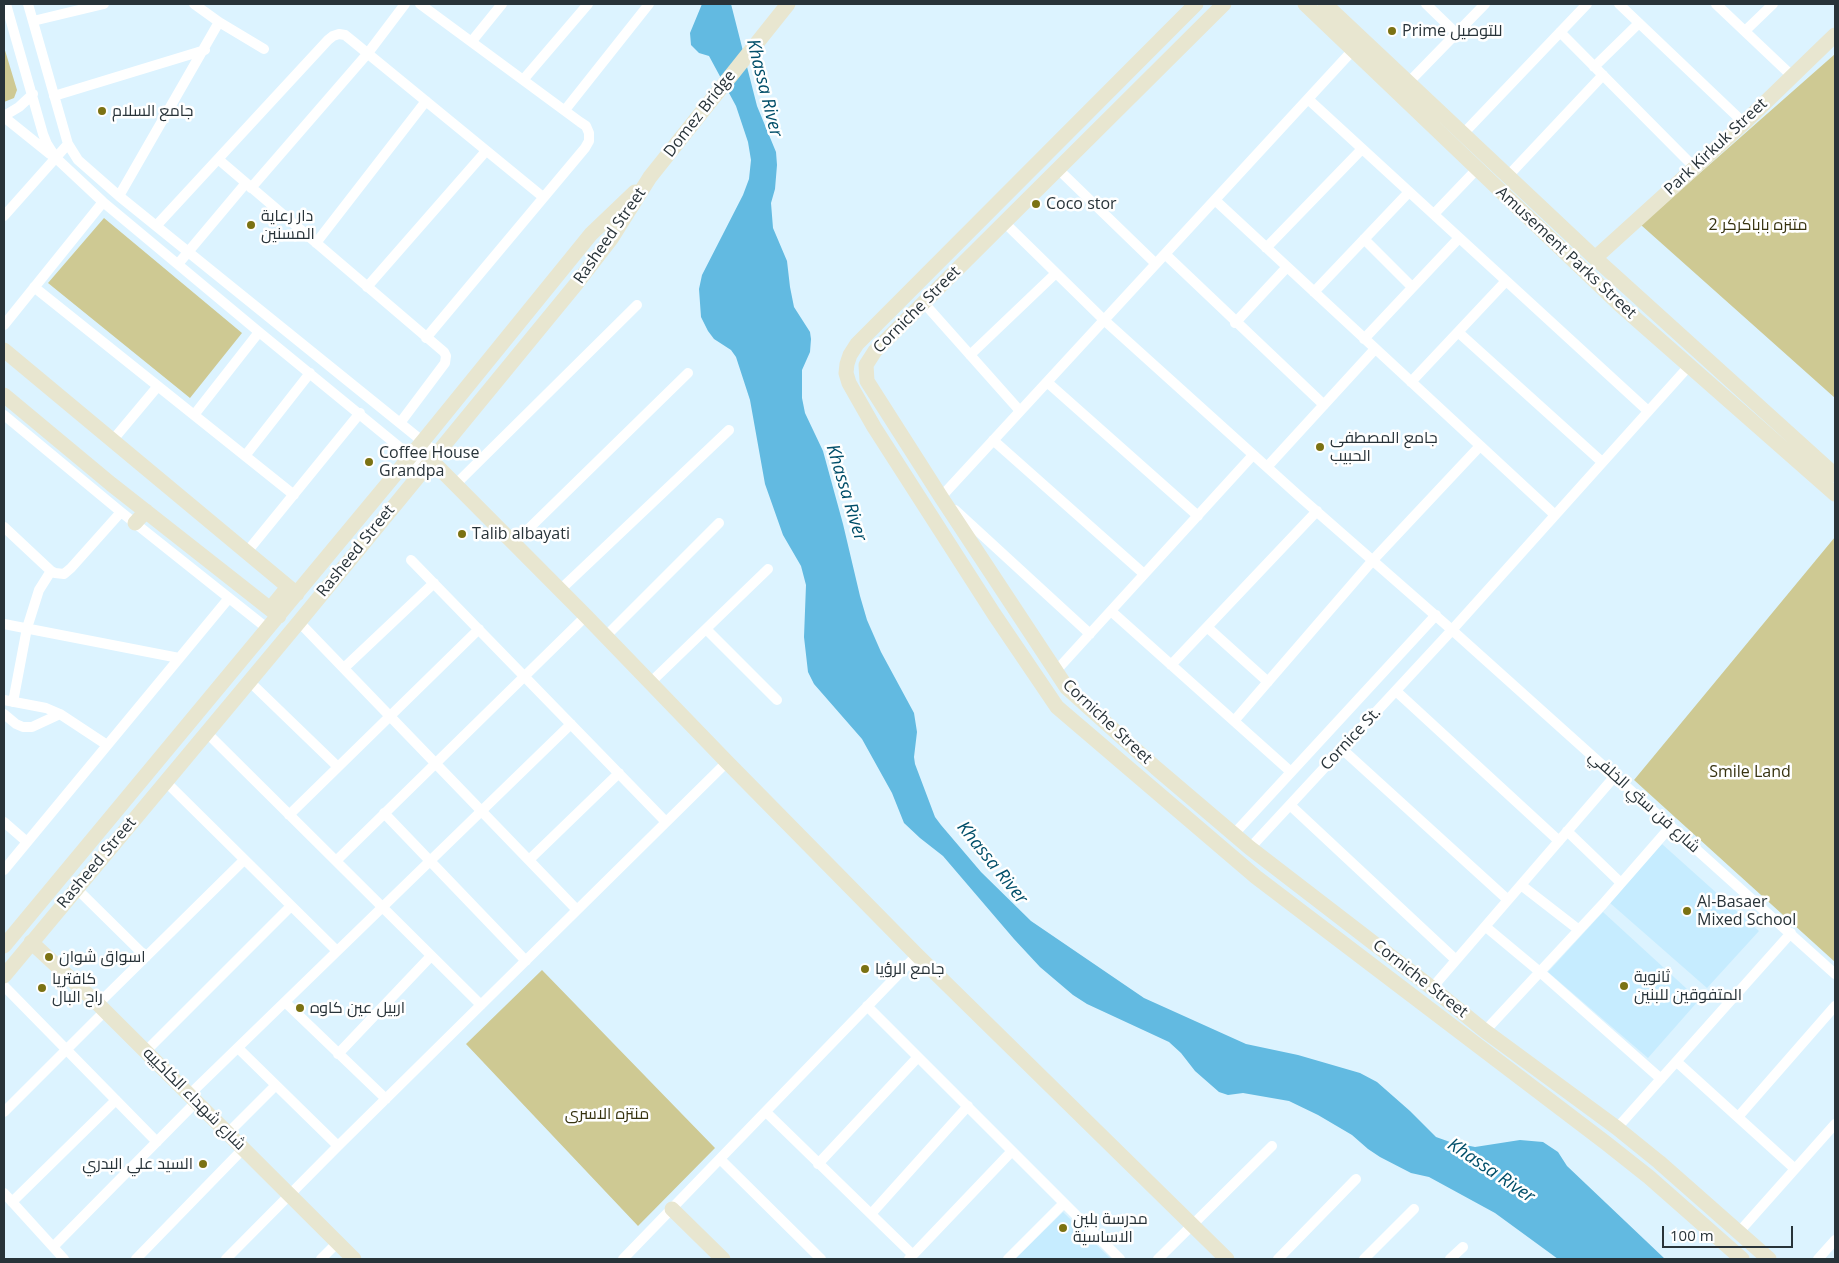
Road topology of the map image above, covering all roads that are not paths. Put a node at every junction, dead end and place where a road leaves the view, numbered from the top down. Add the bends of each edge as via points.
1 (6, 4) edge
2 (28, 4) edge
3 (104, 4) edge
4 (194, 4) edge
5 (405, 4) edge
6 (420, 4) edge
7 (502, 4) edge
8 (588, 4) edge
9 (649, 4) edge
10 (788, 4) edge
11 (1196, 4) edge
12 (1224, 4) edge
13 (1305, 4) edge
14 (1325, 4) edge
15 (1426, 4) edge
16 (1485, 4) edge
17 (1619, 4) edge
18 (1716, 4) edge
19 (1773, 4) edge
20 (1582, 5) edge
21 (33, 21) junction
22 (219, 22) junction
23 (1640, 23) junction
24 (1745, 31) junction
25 (1560, 32) junction
26 (1456, 33) junction
27 (1835, 35) edge
28 (472, 41) junction
29 (264, 49) dead end
30 (205, 50) junction
31 (1352, 50) junction
32 (368, 54) junction
33 (1594, 67) junction
34 (1602, 75) junction
35 (1792, 76) junction
36 (524, 80) junction
37 (1409, 82) junction
38 (33, 94) junction
39 (54, 96) junction
40 (1308, 99) junction
41 (426, 100) junction
42 (1092, 108) junction
43 (565, 110) junction
44 (4, 117) edge
45 (1106, 123) junction
46 (1744, 123) junction
47 (1463, 134) junction
48 (68, 144) junction
49 (1362, 149) junction
50 (486, 151) junction
51 (56, 158) junction
52 (218, 158) junction
53 (1694, 167) junction
54 (1477, 169) junction
55 (1058, 170) junction
56 (1508, 176) junction
57 (650, 177) junction
58 (248, 185) junction
59 (1409, 192) junction
60 (118, 196) junction
61 (543, 197) junction
62 (1215, 200) junction
63 (103, 202) junction
64 (1547, 213) junction
65 (1434, 214) junction
66 (4, 216) edge
67 (1005, 223) junction
68 (156, 226) junction
69 (1536, 226) junction
70 (1459, 238) junction
71 (1364, 239) junction
72 (316, 243) junction
73 (1266, 248) junction
74 (188, 252) junction
75 (1165, 254) junction
76 (1595, 258) junction
77 (178, 264) junction
78 (1156, 264) junction
79 (1287, 267) junction
80 (1056, 273) junction
81 (1506, 280) junction
82 (34, 287) junction
83 (367, 287) junction
84 (1412, 287) junction
85 (1314, 292) junction
86 (923, 302) junction
87 (637, 305) dead end
88 (1104, 320) junction
89 (1235, 322) junction
90 (4, 325) edge
91 (259, 332) junction
92 (1458, 332) junction
93 (426, 338) junction
94 (1364, 339) junction
95 (1375, 349) junction
96 (4, 350) edge
97 (970, 356) junction
98 (1689, 366) junction
99 (310, 373) junction
100 (688, 373) dead end
101 (1047, 382) junction
102 (1411, 382) junction
103 (158, 386) junction
104 (362, 392) junction
105 (4, 394) edge
106 (1753, 401) junction
107 (1324, 405) junction
108 (351, 406) junction
109 (1020, 411) junction
110 (1648, 411) junction
111 (360, 413) junction
112 (1743, 413) junction
113 (4, 415) edge
114 (194, 415) junction
115 (400, 423) junction
116 (729, 430) dead end
117 (993, 440) junction
118 (112, 441) junction
119 (423, 442) junction
120 (1480, 446) junction
121 (1253, 454) junction
122 (245, 456) junction
123 (411, 456) junction
124 (431, 460) junction
125 (1602, 462) junction
126 (1267, 467) junction
127 (1835, 475) edge
128 (455, 485) junction
129 (1835, 494) edge
130 (294, 495) junction
131 (941, 497) junction
132 (146, 511) junction
133 (1317, 511) junction
134 (121, 512) junction
135 (1554, 515) junction
136 (1198, 516) junction
137 (135, 523) junction
138 (719, 523) dead end
139 (4, 527) edge
140 (513, 544) junction
141 (246, 553) junction
142 (411, 560) dead end
143 (1373, 560) junction
144 (768, 569) dead end
145 (51, 571) junction
146 (1144, 574) junction
147 (434, 583) junction
148 (560, 590) junction
149 (292, 591) junction
150 (229, 598) junction
151 (1111, 611) junction
152 (274, 613) junction
153 (1436, 615) junction
154 (586, 616) junction
155 (299, 622) junction
156 (4, 624) edge
157 (1206, 627) junction
158 (27, 628) junction
159 (268, 629) junction
160 (479, 629) junction
161 (706, 629) junction
162 (1452, 630) junction
163 (1090, 634) junction
164 (606, 636) junction
165 (180, 658) junction
166 (1171, 665) junction
167 (344, 668) junction
168 (1055, 672) junction
169 (524, 676) junction
170 (249, 681) junction
171 (651, 682) junction
172 (1268, 682) junction
173 (1396, 691) junction
174 (777, 700) dead end
175 (8, 701) edge
176 (4, 714) edge
177 (60, 714) junction
178 (391, 717) junction
179 (1234, 721) junction
180 (571, 724) junction
181 (1115, 731) junction
182 (206, 732) junction
183 (108, 745) junction
184 (1103, 746) junction
185 (1342, 749) junction
186 (435, 762) junction
187 (727, 762) junction
188 (338, 767) junction
189 (1291, 772) junction
190 (619, 773) junction
191 (1616, 776) junction
192 (165, 781) junction
193 (127, 799) junction
194 (1290, 805) junction
195 (141, 810) junction
196 (482, 811) junction
197 (384, 813) junction
198 (289, 815) junction
199 (4, 822) edge
200 (666, 822) junction
201 (1671, 826) junction
202 (1567, 832) junction
203 (1234, 834) junction
204 (1559, 841) junction
205 (27, 842) junction
206 (1250, 848) junction
207 (244, 860) junction
208 (529, 860) junction
209 (336, 861) junction
210 (430, 861) junction
211 (4, 870) edge
212 (1622, 883) junction
213 (1521, 884) junction
214 (76, 888) junction
215 (1508, 900) junction
216 (291, 906) junction
217 (382, 907) junction
218 (577, 910) junction
219 (1486, 927) junction
220 (1357, 930) junction
221 (1579, 930) junction
222 (1791, 933) junction
223 (31, 942) junction
224 (4, 946) edge
225 (1346, 946) junction
226 (337, 952) junction
227 (917, 955) junction
228 (431, 956) junction
229 (146, 957) junction
230 (1456, 960) junction
231 (526, 961) junction
232 (1540, 972) junction
233 (1835, 974) edge
234 (4, 976) edge
235 (4, 986) edge
236 (1432, 988) junction
237 (285, 1002) junction
238 (481, 1005) junction
239 (868, 1006) junction
240 (1835, 1006) edge
241 (102, 1008) junction
242 (1485, 1031) junction
243 (66, 1048) junction
244 (238, 1048) junction
245 (146, 1051) junction
246 (338, 1054) junction
247 (918, 1057) junction
248 (1676, 1062) junction
249 (1661, 1079) junction
250 (275, 1086) junction
251 (193, 1098) junction
252 (386, 1099) junction
253 (116, 1100) junction
254 (968, 1106) junction
255 (4, 1112) edge
256 (766, 1112) junction
257 (1738, 1117) junction
258 (1835, 1124) edge
259 (1617, 1128) junction
260 (228, 1133) junction
261 (156, 1142) junction
262 (338, 1146) junction
263 (1272, 1146) dead end
264 (243, 1149) junction
265 (1012, 1151) junction
266 (720, 1159) junction
267 (818, 1164) junction
268 (1795, 1169) junction
269 (1356, 1179) dead end
270 (4, 1193) edge
271 (289, 1195) junction
272 (12, 1202) junction
273 (1064, 1204) junction
274 (1414, 1208) dead end
275 (672, 1209) junction
276 (870, 1214) junction
277 (1192, 1224) junction
278 (1739, 1232) junction
279 (1835, 1240) edge
280 (338, 1243) junction
281 (53, 1247) junction
282 (1463, 1247) dead end
283 (911, 1257) edge
284 (64, 1259) edge
285 (136, 1259) edge
286 (226, 1259) edge
287 (321, 1259) edge
288 (354, 1259) edge
289 (623, 1259) edge
290 (723, 1259) edge
291 (821, 1259) edge
292 (1008, 1259) edge
293 (1120, 1259) edge
294 (1158, 1259) edge
295 (1227, 1259) edge
296 (1278, 1259) edge
297 (1364, 1259) edge
298 (1450, 1259) edge
299 (1742, 1259) edge
300 (1769, 1259) edge
301 (1818, 1259) edge

1 - 38 street
2 - 21 street
3 - 21 street
4 - 22 street
5 - 32 street
6 - 28 street
7 - 28 street
8 - 36 street
9 - 43 street
10 - 57 main road, Domez Bridge
11 - 42 main road, Corniche Street
12 - 45 main road, Corniche Street
13 - 31 main road, Amusement Parks Street
14 - 37 main road, Amusement Parks Street
15 - 26 street
16 - 26 street
17 - 23 street
18 - 24 street
19 - 24 street
20 - 25 street
21 - 39 street
22 - 29 street
22 - 30 street
23 - 33 street
23 - 46 street
24 - 35 street
25 - 33 street
25 - 47 street
26 - 37 street
27 - 35 main road, Park Kirkuk Street
28 - 36 street
30 - 39 street
30 - 60 street
31 - 40 street
31 - 54 main road, Amusement Parks Street
32 - 41 street
32 - 52 street via 345,35 333,36
32 - 58 street
33 - 34 street
34 - 53 street
34 - 56 street
35 - 46 main road, Park Kirkuk Street
36 - 43 street
37 - 47 main road, Amusement Parks Street
38 - 44 street
38 - 51 street via 45,139
39 - 48 street
40 - 49 street
40 - 62 street
41 - 50 street
41 - 72 street
42 - 45 main road
42 - 184 main road, Corniche Street via 857,344 850,355 846,374 852,391 870,420 1057,707
43 - 61 street via 586,126 589,141
44 - 51 street
45 - 55 main road, Corniche Street
46 - 53 main road, Park Kirkuk Street
47 - 56 main road, Amusement Parks Street
48 - 51 street
48 - 60 street via 78,160
49 - 59 street
49 - 73 street
50 - 61 street
50 - 83 street
51 - 63 street
51 - 66 street
52 - 58 street
52 - 68 street
53 - 76 main road, Park Kirkuk Street
54 - 65 street
54 - 69 main road, Amusement Parks Street
55 - 67 main road, Corniche Street
55 - 78 street
56 - 64 main road, Amusement Parks Street
57 - 119 main road, Rasheed Street via 591,234
57 - 124 main road, Rasheed Street via 612,239
58 - 72 street
58 - 74 street
59 - 65 street
59 - 71 street
60 - 68 street
61 - 93 street
62 - 73 street
62 - 75 street
63 - 77 street
63 - 82 street
64 - 69 main road
64 - 76 main road, Amusement Parks Street
65 - 70 street
67 - 80 street, شارع فن ستي الخلفي
67 - 86 main road, Corniche Street
68 - 74 street
69 - 98 main road, Amusement Parks Street
70 - 81 street
70 - 84 street
71 - 84 street
71 - 85 street
72 - 83 street
73 - 79 street
74 - 77 street
74 - 104 street
75 - 78 street
75 - 89 street
76 - 106 main road, Amusement Parks Street
77 - 91 street
78 - 88 street
79 - 85 street
79 - 89 street
80 - 88 street, شارع فن ستي الخلفي
80 - 97 street
81 - 92 street
81 - 110 street
82 - 90 street
82 - 103 street
83 - 93 street
84 - 94 street
85 - 94 street
86 - 97 street
86 - 131 main road, Corniche Street via 875,351 866,365 866,375
87 - 128 street
88 - 101 street
88 - 121 street, شارع فن ستي الخلفي
89 - 107 street
91 - 99 street
91 - 114 street
92 - 102 street
92 - 125 street
93 - 115 street via 444,352 445,363
94 - 95 street
95 - 102 street
95 - 107 street
96 - 118 main road
97 - 109 street
98 - 110 street, Cornice St.
98 - 112 main road, Amusement Parks Street
99 - 108 street
99 - 122 street
100 - 140 street
101 - 109 street
101 - 136 street
102 - 120 street
103 - 114 street
103 - 118 street
104 - 108 street
104 - 115 street
105 - 132 main road
106 - 112 main road
106 - 127 main road, Amusement Parks Street
107 - 126 street
108 - 111 street
109 - 117 street
110 - 125 street, Cornice St.
111 - 123 street
111 - 130 street
112 - 129 main road, Amusement Parks Street
113 - 134 street
114 - 122 street
115 - 119 street
116 - 148 street
117 - 131 street
117 - 146 street
118 - 141 main road
119 - 123 main road, Rasheed Street
119 - 124 street
120 - 135 street
120 - 143 street
121 - 126 street, شارع فن ستي الخلفي
121 - 136 street
122 - 130 street
123 - 124 street
123 - 149 main road, Rasheed Street
124 - 128 main road
124 - 155 main road, Rasheed Street
125 - 135 street, Cornice St.
126 - 133 street, شارع فن ستي الخلفي
128 - 140 main road
130 - 141 street
131 - 163 street
131 - 168 main road, Corniche Street
132 - 137 main road
132 - 152 main road
133 - 143 street, شارع فن ستي الخلفي
133 - 157 street
134 - 137 street
134 - 145 street via 68,572 59,574
135 - 162 street, Cornice St.
136 - 146 street
137 - 150 street
138 - 164 street
139 - 145 street
140 - 148 main road
141 - 149 main road
142 - 147 street
143 - 153 street, شارع فن ستي الخلفي
143 - 172 street
144 - 161 street
145 - 158 street via 39,590
146 - 151 street
147 - 160 street
147 - 167 street
148 - 154 main road
149 - 152 main road, Rasheed Street
150 - 159 street
150 - 165 street
151 - 163 street
151 - 166 street
152 - 159 main road, Rasheed Street
153 - 162 street, شارع فن ستي الخلفي
153 - 189 street
154 - 164 main road
154 - 169 street
155 - 167 street
155 - 170 main road, Rasheed Street
156 - 158 street
157 - 166 street
157 - 172 street
158 - 165 street
158 - 175 street
159 - 193 main road, Rasheed Street
160 - 169 street
160 - 178 street
161 - 171 street
161 - 174 street
162 - 173 street, Cornice St.
162 - 191 street, شارع فن ستي الخلفي
163 - 168 street
164 - 171 main road
165 - 183 street
166 - 179 street
167 - 178 street
168 - 181 main road, Corniche Street via 1067,688
169 - 180 street
169 - 186 street
170 - 182 main road, Rasheed Street
170 - 188 street
171 - 187 main road
172 - 179 street
173 - 185 street, Cornice St.
173 - 204 street
175 - 177 street
176 - 177 street via 16,724 32,727
177 - 183 street
178 - 186 street
178 - 188 street
179 - 189 street
180 - 190 street
180 - 196 street
181 - 184 main road
181 - 203 main road, Corniche Street
182 - 192 main road, Rasheed Street
182 - 198 street
183 - 205 street
184 - 225 main road, Corniche Street via 1256,876
185 - 194 street, Cornice St.
185 - 215 street
186 - 196 street
186 - 197 street
187 - 200 street
187 - 227 main road
188 - 198 street
189 - 203 street
190 - 200 street
190 - 208 street
191 - 201 street, شارع فن ستي الخلفي
191 - 202 street
192 - 195 main road, Rasheed Street
192 - 207 street
193 - 195 main road
193 - 224 main road, Rasheed Street
194 - 206 street, Cornice St.
194 - 230 street
195 - 214 main road, Rasheed Street
196 - 208 street
196 - 210 street
197 - 209 street
197 - 210 street
198 - 209 street
199 - 205 street
200 - 218 street
201 - 212 street
201 - 222 street, شارع فن ستي الخلفي
202 - 204 street
202 - 212 street
203 - 206 main road, Corniche Street
204 - 213 street
205 - 211 street
206 - 220 main road, Corniche Street
207 - 216 street
207 - 229 street
208 - 218 street
209 - 217 street
210 - 217 street
210 - 231 street
212 - 221 street
213 - 215 street
213 - 221 street
214 - 223 main road, Rasheed Street
214 - 229 street
215 - 219 street
216 - 226 street
216 - 245 street
217 - 226 street
217 - 228 street
218 - 231 street
219 - 230 street
219 - 232 street
220 - 225 main road
220 - 236 main road, Corniche Street
221 - 232 street
222 - 233 street, شارع فن ستي الخلفي
222 - 248 street
223 - 234 main road, Rasheed Street
223 - 241 main road, شارع شهداء الكاكييه
225 - 299 main road, Corniche Street via 1606,1143
226 - 237 street
227 - 239 street
227 - 277 main road
228 - 238 street
228 - 246 street
229 - 241 street
230 - 236 street
231 - 238 street
232 - 242 street
232 - 249 street
235 - 243 street
236 - 242 main road, Corniche Street
237 - 244 street
237 - 246 street
238 - 252 street
239 - 247 street
239 - 256 street
240 - 257 street
241 - 243 street
241 - 245 main road, شارع شهداء الكاكييه
242 - 259 main road, Corniche Street
243 - 253 street
243 - 255 street
244 - 250 street
244 - 251 street
245 - 251 main road, شارع شهداء الكاكييه
246 - 252 street
247 - 254 street
247 - 267 street
248 - 249 street
248 - 257 street
249 - 259 street
250 - 260 street
250 - 262 street
251 - 260 main road, شارع شهداء الكاكييه
251 - 261 street
252 - 262 street
253 - 261 street
253 - 272 street
254 - 265 street
254 - 276 street
256 - 266 street
256 - 267 street
257 - 268 street
258 - 268 street
259 - 278 main road, Corniche Street
260 - 264 main road, شارع شهداء الكاكييه
261 - 281 street
262 - 271 street
263 - 277 street
264 - 271 main road, شارع شهداء الكاكييه
264 - 285 street
265 - 273 street
265 - 283 street
266 - 275 street
266 - 291 street
267 - 276 street
268 - 278 street
269 - 296 street
270 - 272 street
271 - 280 main road, شارع شهداء الكاكييه
271 - 286 street
272 - 281 street
273 - 292 street
273 - 293 street
274 - 297 street
275 - 289 street
275 - 290 main road
276 - 283 street
277 - 294 street
277 - 295 main road
278 - 300 main road, Corniche Street
279 - 301 street
280 - 287 street
280 - 288 main road, شارع شهداء الكاكييه
281 - 284 street
282 - 298 street

